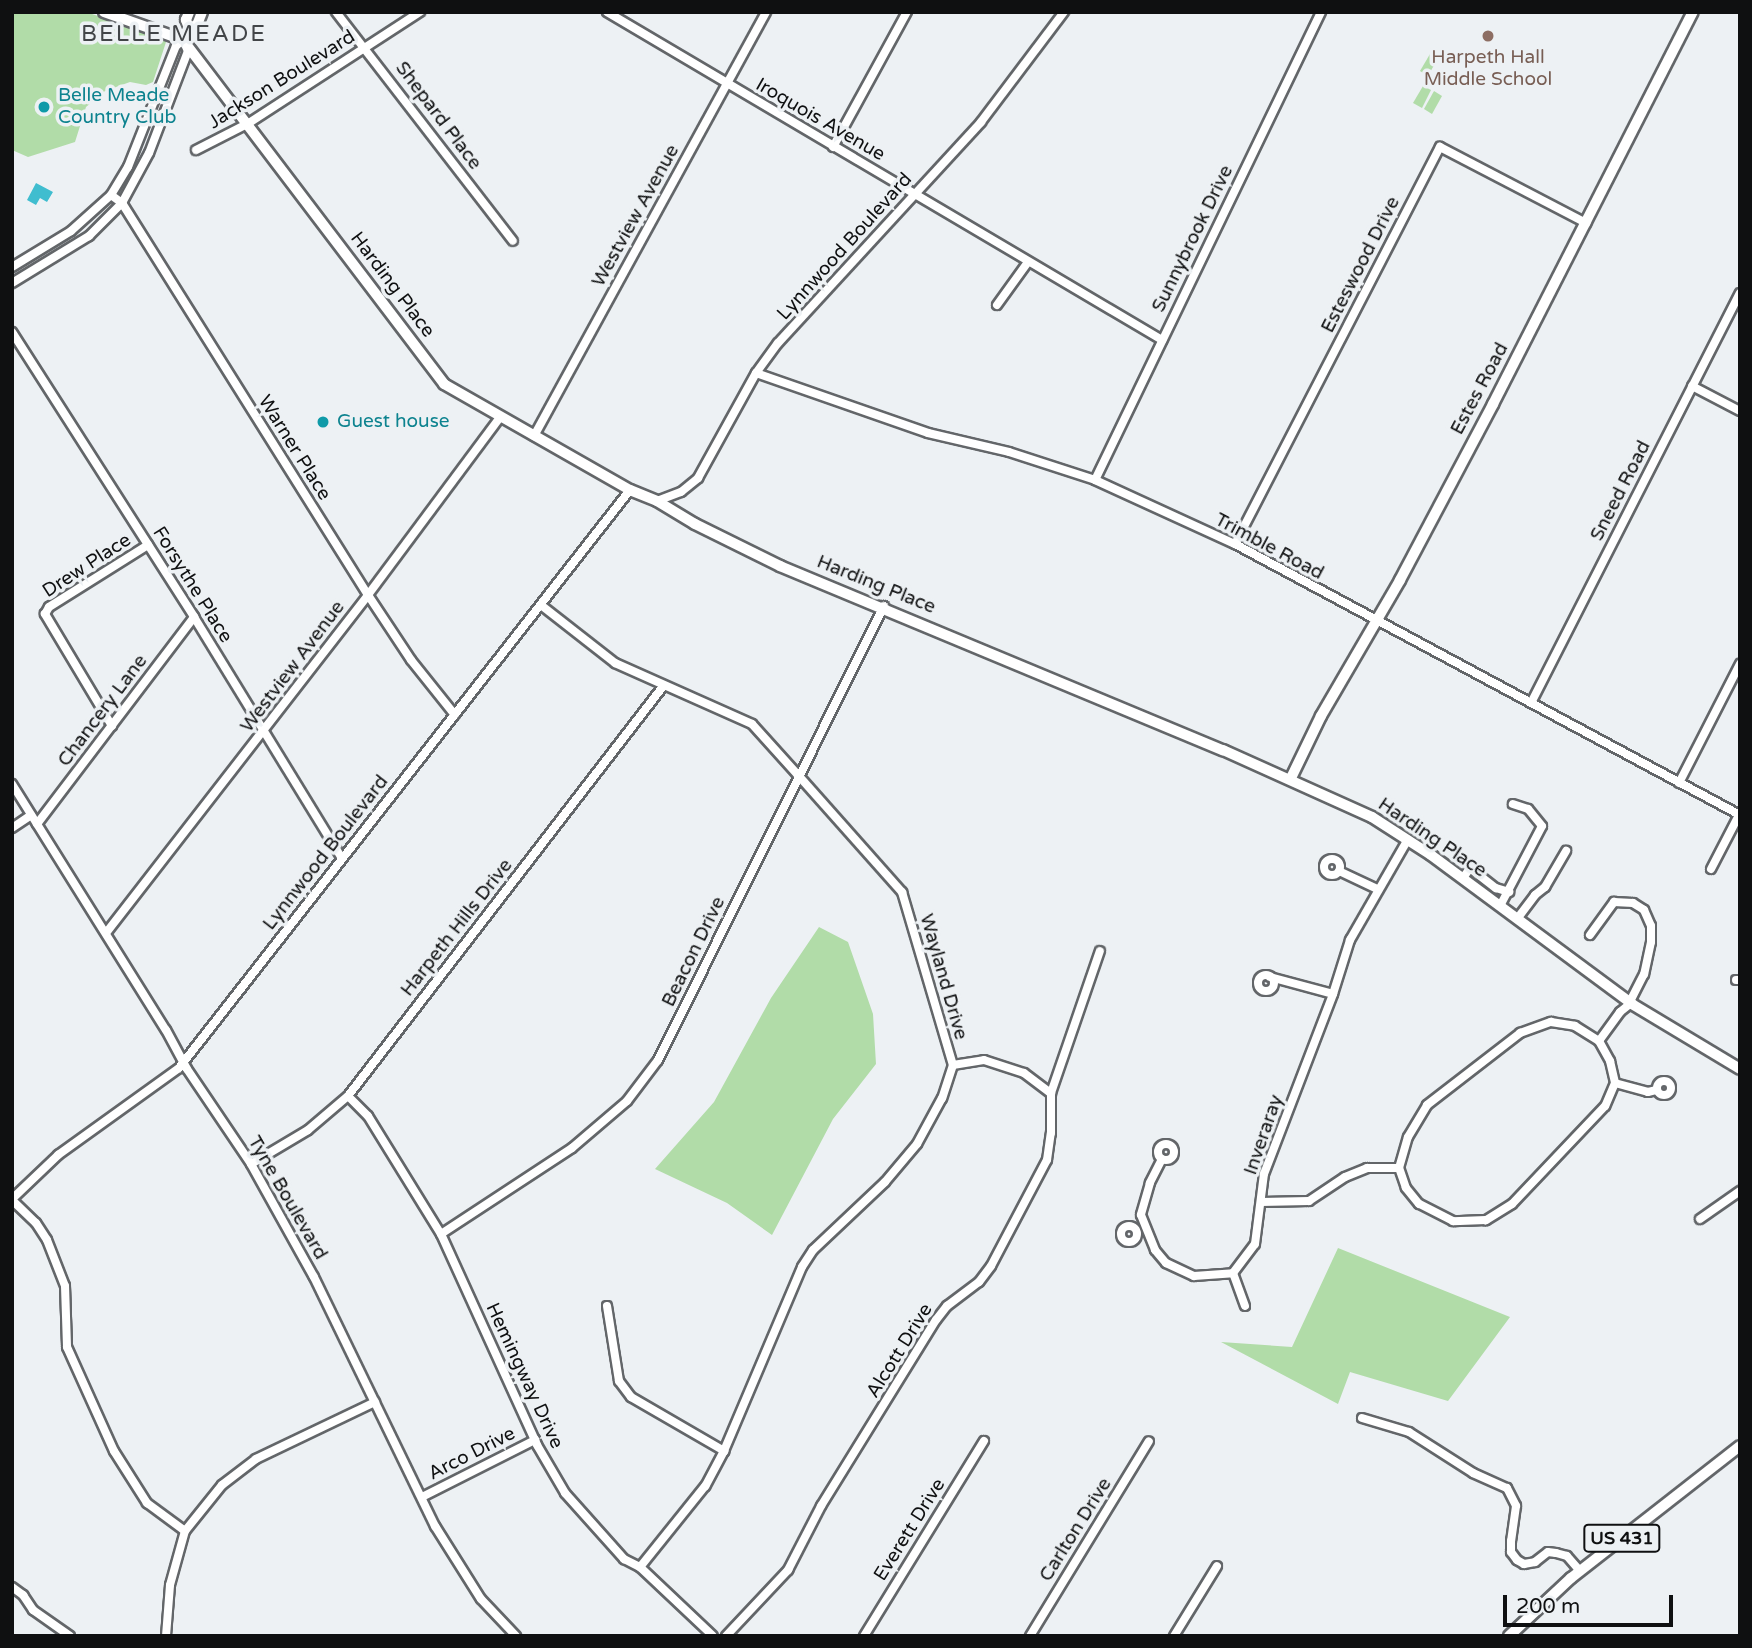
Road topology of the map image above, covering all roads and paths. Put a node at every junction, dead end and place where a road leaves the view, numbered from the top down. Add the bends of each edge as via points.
1 (104, 12) edge
2 (189, 12) edge
3 (202, 12) edge
4 (336, 12) edge
5 (420, 12) edge
6 (607, 12) edge
7 (766, 12) edge
8 (907, 12) edge
9 (1064, 12) edge
10 (1321, 12) edge
11 (1693, 12) edge
12 (189, 28) junction
13 (183, 40) junction
14 (365, 47) junction
15 (726, 84) junction
16 (249, 123) junction
17 (833, 146) junction
18 (196, 150) dead end
19 (915, 193) junction
20 (111, 195) junction
21 (122, 203) junction
22 (1586, 223) junction
23 (513, 241) dead end
24 (1028, 262) junction
25 (12, 267) edge
26 (12, 284) edge
27 (1740, 293) edge
28 (998, 305) dead end
29 (12, 332) edge
30 (1162, 340) junction
31 (756, 373) junction
32 (1692, 386) junction
33 (1740, 411) edge
34 (500, 417) junction
35 (534, 436) junction
36 (1095, 480) junction
37 (630, 491) junction
38 (657, 501) junction
39 (1235, 544) junction
40 (148, 545) junction
41 (368, 595) junction
42 (541, 606) junction
43 (884, 606) junction
44 (194, 617) junction
45 (1376, 621) junction
46 (1740, 664) edge
47 (664, 685) junction
48 (1531, 703) junction
49 (455, 715) junction
50 (112, 726) junction
51 (265, 730) junction
52 (798, 775) junction
53 (1291, 778) junction
54 (1679, 783) junction
55 (12, 784) edge
56 (1513, 804) dead end
57 (32, 815) junction
58 (1739, 815) edge
59 (37, 824) junction
60 (12, 828) edge
61 (1408, 839) junction
62 (1566, 851) dead end
63 (341, 857) junction
64 (1711, 869) dead end
65 (1339, 871) dead end
66 (1462, 878) junction
67 (1377, 889) junction
68 (1509, 892) junction
69 (1500, 906) junction
70 (1517, 919) junction
71 (106, 933) junction
72 (1590, 935) dead end
73 (1100, 951) dead end
74 (1270, 976) dead end
75 (1333, 994) junction
76 (1630, 1002) junction
77 (1599, 1041) junction
78 (184, 1059) junction
79 (953, 1065) junction
80 (1740, 1069) edge
81 (1615, 1083) junction
82 (1657, 1090) dead end
83 (1051, 1093) junction
84 (348, 1096) junction
85 (1162, 1159) dead end
86 (251, 1164) junction
87 (1399, 1168) junction
88 (1740, 1191) edge
89 (12, 1200) edge
90 (1261, 1202) junction
91 (1700, 1219) dead end
92 (1146, 1229) junction
93 (1136, 1232) dead end
94 (441, 1234) junction
95 (1233, 1273) junction
96 (607, 1306) dead end
97 (1245, 1306) dead end
98 (374, 1402) junction
99 (1362, 1418) dead end
100 (535, 1440) junction
101 (984, 1441) dead end
102 (1149, 1441) dead end
103 (1740, 1446) edge
104 (724, 1451) junction
105 (422, 1497) junction
106 (185, 1531) junction
107 (1217, 1566) dead end
108 (639, 1567) junction
109 (1580, 1571) junction
110 (12, 1587) edge
111 (70, 1636) edge
112 (166, 1636) edge
113 (516, 1636) edge
114 (713, 1636) edge
115 (726, 1636) edge
116 (864, 1636) edge
117 (1030, 1636) edge
118 (1174, 1636) edge
119 (1509, 1636) edge

1 - 13 main road
2 - 12 main road
3 - 12 main road via 198,25
4 - 14 street, Shepard Place
5 - 14 street, Jackson Boulevard
6 - 15 street, Iroquois Avenue
7 - 15 street, Westview Avenue
8 - 17 street
9 - 19 street, Lynnwood Boulevard via 981,122
10 - 30 street, Sunnybrook Drive
11 - 22 main road, Estes Road
12 - 13 main road
13 - 16 main road, Harding Place
13 - 20 street via 176,46 128,167
13 - 21 street via 187,51 149,153
14 - 16 street, Jackson Boulevard
14 - 23 street, Shepard Place
15 - 17 street, Iroquois Avenue
15 - 35 street, Westview Avenue
16 - 18 street, Jackson Boulevard
16 - 34 main road, Harding Place via 444,384
17 - 19 street, Iroquois Avenue
19 - 24 street, Iroquois Avenue
19 - 31 street, Lynnwood Boulevard
20 - 21 street, Warner Place
20 - 25 street via 71,231
21 - 26 street via 89,236
21 - 41 street, Warner Place
22 - 39 street, Esteswood Drive via 1440,147
22 - 45 main road, Estes Road
24 - 28 street
24 - 30 street, Iroquois Avenue
27 - 32 street, Sneed Road
29 - 40 street, Forsythe Place
30 - 36 street, Sunnybrook Drive
31 - 36 street, Trimble Road via 928,433
31 - 38 street, Lynnwood Boulevard via 702,473 681,492
32 - 33 street
32 - 48 street, Sneed Road
34 - 35 main road, Harding Place
34 - 41 street, Westview Avenue
35 - 37 main road, Harding Place
36 - 39 street, Trimble Road
37 - 38 main road, Harding Place
37 - 42 street, Lynnwood Boulevard
38 - 43 main road, Harding Place via 780,566
39 - 45 street, Trimble Road
40 - 44 street, Forsythe Place
40 - 50 street, Drew Place via 49,607 45,614
41 - 49 street, Warner Place
41 - 51 street, Westview Avenue
42 - 47 street, Wayland Drive via 615,663
42 - 49 street, Lynnwood Boulevard
43 - 52 street, Beacon Drive
43 - 53 main road, Harding Place
44 - 50 street, Chancery Lane
44 - 51 street, Forsythe Place
45 - 48 street, Trimble Road
45 - 53 main road, Estes Road
46 - 54 street
47 - 52 street, Wayland Drive via 752,723
47 - 84 street, Harpeth Hills Drive
48 - 54 street, Trimble Road
49 - 63 street, Lynnwood Boulevard
50 - 59 street, Chancery Lane
51 - 63 street, Forsythe Place
51 - 71 street, Westview Avenue
52 - 79 street, Wayland Drive via 902,892
52 - 94 street, Beacon Drive via 659,1060 627,1101 572,1148
53 - 61 main road, Harding Place
54 - 58 street, Trimble Road
55 - 57 street, Tyne Boulevard
56 - 68 street via 1528,809 1542,826
57 - 59 street, Tyne Boulevard
57 - 60 street
58 - 64 street
59 - 71 street, Tyne Boulevard
61 - 66 main road, Harding Place
61 - 67 street, Inveraray
62 - 70 street via 1545,887
63 - 78 street, Lynnwood Boulevard
65 - 67 street
66 - 68 street via 1469,868
66 - 69 main road, Harding Place
67 - 75 street, Inveraray via 1350,940
68 - 69 street
69 - 70 main road, Harding Place
70 - 76 main road, Harding Place
71 - 78 street, Tyne Boulevard
72 - 76 street via 1614,902 1633,903 1644,910 1651,942 1644,974
73 - 83 street, Alcott Drive
74 - 75 street
75 - 90 street, Inveraray via 1264,1174
76 - 77 street
76 - 80 main road, Harding Place
77 - 81 street
77 - 87 street via 1575,1026 1551,1022 1520,1033 1427,1105 1408,1137
78 - 86 street, Tyne Boulevard
78 - 89 street, Lynnwood Boulevard via 130,1106 58,1156
79 - 83 street via 984,1060 1024,1073
79 - 104 street, Wayland Drive via 942,1098 916,1144 802,1267
81 - 82 street
81 - 87 street via 1605,1106 1512,1204 1486,1220 1453,1221 1419,1204 1406,1188
83 - 115 street, Alcott Drive via 1047,1160 991,1266 936,1320 821,1506 788,1570
84 - 86 street, Harpeth Hills Drive via 308,1130
84 - 94 street, Hemingway Drive via 368,1116
85 - 92 street via 1144,1200 1141,1215
86 - 98 street, Tyne Boulevard via 316,1281
87 - 90 street via 1367,1168 1309,1201
88 - 91 street
89 - 106 street via 47,1240 65,1286 67,1347 114,1451 147,1503
90 - 95 street, Inveraray via 1255,1244
92 - 93 street
92 - 95 street via 1166,1263 1194,1276
94 - 100 street, Hemingway Drive
95 - 97 street
96 - 104 street via 619,1381 631,1397
98 - 105 street, Tyne Boulevard
98 - 106 street via 256,1459 222,1485
99 - 109 street via 1409,1432 1473,1473 1507,1488 1516,1506 1511,1552 1517,1560 1524,1564 1548,1552 1556,1553 1566,1556
100 - 105 street, Arco Drive
100 - 108 street, Hemingway Drive via 582,1514 624,1559
101 - 116 street, Everett Drive
102 - 117 street, Carlton Drive
103 - 109 main road, US 431
104 - 108 street, Wayland Drive via 705,1486
105 - 113 street, Tyne Boulevard via 481,1599
106 - 112 street via 170,1585
107 - 118 street
108 - 114 street, Hemingway Drive
109 - 119 main road, US 431
110 - 111 street via 33,1611

